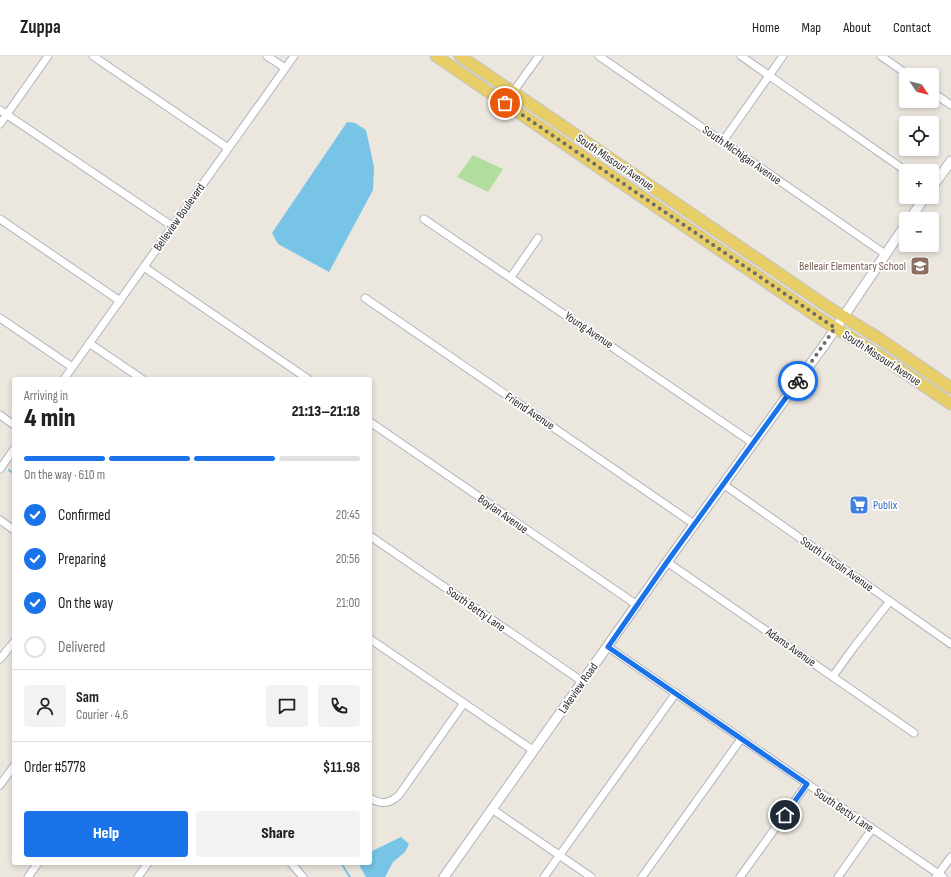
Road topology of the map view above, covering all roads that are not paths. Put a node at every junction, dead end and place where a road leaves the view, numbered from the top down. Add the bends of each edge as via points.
1 (48, 56) edge
2 (93, 56) edge
3 (267, 56) edge
4 (294, 56) edge
5 (460, 56) edge
6 (539, 56) edge
7 (599, 56) edge
8 (741, 56) edge
9 (783, 56) edge
10 (881, 56) edge
11 (439, 57) edge
12 (285, 68) junction
13 (899, 69) edge
14 (769, 76) junction
15 (513, 92) junction
16 (939, 97) edge
17 (505, 103) junction
18 (951, 105) edge
19 (0, 110) edge
20 (7, 114) junction
21 (0, 124) edge
22 (723, 141) junction
23 (228, 148) junction
24 (951, 161) edge
25 (899, 166) edge
26 (939, 177) edge
27 (0, 219) edge
28 (424, 219) dead end
29 (172, 226) junction
30 (899, 234) edge
31 (538, 238) dead end
32 (885, 254) junction
33 (144, 266) junction
34 (511, 277) junction
35 (365, 298) dead end
36 (120, 301) junction
37 (843, 316) junction
38 (0, 318) edge
39 (835, 328) junction
40 (89, 343) junction
41 (72, 367) junction
42 (65, 377) edge
43 (139, 377) edge
44 (305, 377) edge
45 (951, 388) edge
46 (951, 404) edge
47 (0, 415) edge
48 (372, 423) edge
49 (12, 424) edge
50 (753, 443) junction
51 (12, 452) edge
52 (0, 469) edge
53 (723, 484) junction
54 (0, 520) edge
55 (694, 524) junction
56 (12, 529) edge
57 (372, 537) edge
58 (667, 562) junction
59 (890, 601) junction
60 (637, 605) junction
61 (372, 640) edge
62 (12, 644) edge
63 (951, 644) edge
64 (608, 647) junction
65 (0, 659) edge
66 (833, 676) junction
67 (583, 682) junction
68 (676, 693) junction
69 (464, 703) junction
70 (914, 734) dead end
71 (741, 739) junction
72 (534, 751) junction
73 (12, 769) edge
74 (807, 784) junction
75 (0, 785) edge
76 (372, 799) edge
77 (492, 809) junction
78 (872, 829) junction
79 (560, 855) junction
80 (951, 856) edge
81 (37, 865) edge
82 (147, 865) edge
83 (293, 865) edge
84 (939, 876) edge
85 (28, 877) edge
86 (138, 877) edge
87 (303, 877) edge
88 (444, 877) edge
89 (544, 877) edge
90 (591, 877) edge
91 (642, 877) edge
92 (740, 877) edge
93 (838, 877) edge

1 - 20 street
2 - 23 street
3 - 12 street
4 - 12 street, Belleview Boulevard
5 - 15 main road, South Missouri Avenue
6 - 15 street
7 - 22 street, South Michigan Avenue
8 - 14 street
9 - 14 street
10 - 13 street
11 - 17 main road, South Missouri Avenue
12 - 23 street, Belleview Boulevard
14 - 22 street
14 - 25 street
15 - 17 street
15 - 37 main road, South Missouri Avenue
16 - 18 street
17 - 39 main road, South Missouri Avenue
19 - 20 street
20 - 21 street
20 - 29 street
22 - 32 street, South Michigan Avenue
23 - 29 street, Belleview Boulevard
24 - 26 street
27 - 36 street
28 - 34 street, Young Avenue
29 - 33 street, Belleview Boulevard
30 - 32 street, Lakeview Road
31 - 34 street
32 - 37 street, Lakeview Road
33 - 36 street, Belleview Boulevard
33 - 44 street
34 - 50 street, Young Avenue
35 - 55 street, Friend Avenue
36 - 40 street, Belleview Boulevard
37 - 39 street, Lakeview Road
37 - 45 main road, South Missouri Avenue
38 - 41 street
39 - 46 main road, South Missouri Avenue
39 - 50 street, Lakeview Road
40 - 41 street, Belleview Boulevard
40 - 43 street
41 - 42 street, Belleview Boulevard
47 - 49 street
48 - 60 street, Boylan Avenue
50 - 53 street, Lakeview Road
51 - 52 street
53 - 55 street, Lakeview Road
53 - 59 street, South Lincoln Avenue
54 - 56 street
55 - 58 street, Lakeview Road
57 - 67 street, South Betty Lane
58 - 60 street, Lakeview Road
58 - 66 street, Adams Avenue
59 - 63 street, South Lincoln Avenue
59 - 66 street
60 - 64 street, Lakeview Road
61 - 69 street
62 - 65 street
64 - 67 street, Lakeview Road
64 - 68 street, South Betty Lane
66 - 70 street, Adams Avenue
67 - 72 street, Lakeview Road
68 - 71 street, South Betty Lane
68 - 79 street
69 - 72 street
69 - 76 street via 399,795 387,803
71 - 74 street, South Betty Lane
71 - 91 street
72 - 77 street, Lakeview Road
73 - 75 street
74 - 78 street, South Betty Lane
74 - 92 street
77 - 79 street
77 - 88 street, Lakeview Road
78 - 84 street, South Betty Lane
78 - 93 street
79 - 89 street
79 - 90 street
80 - 84 street
81 - 85 street
82 - 86 street
83 - 87 street

